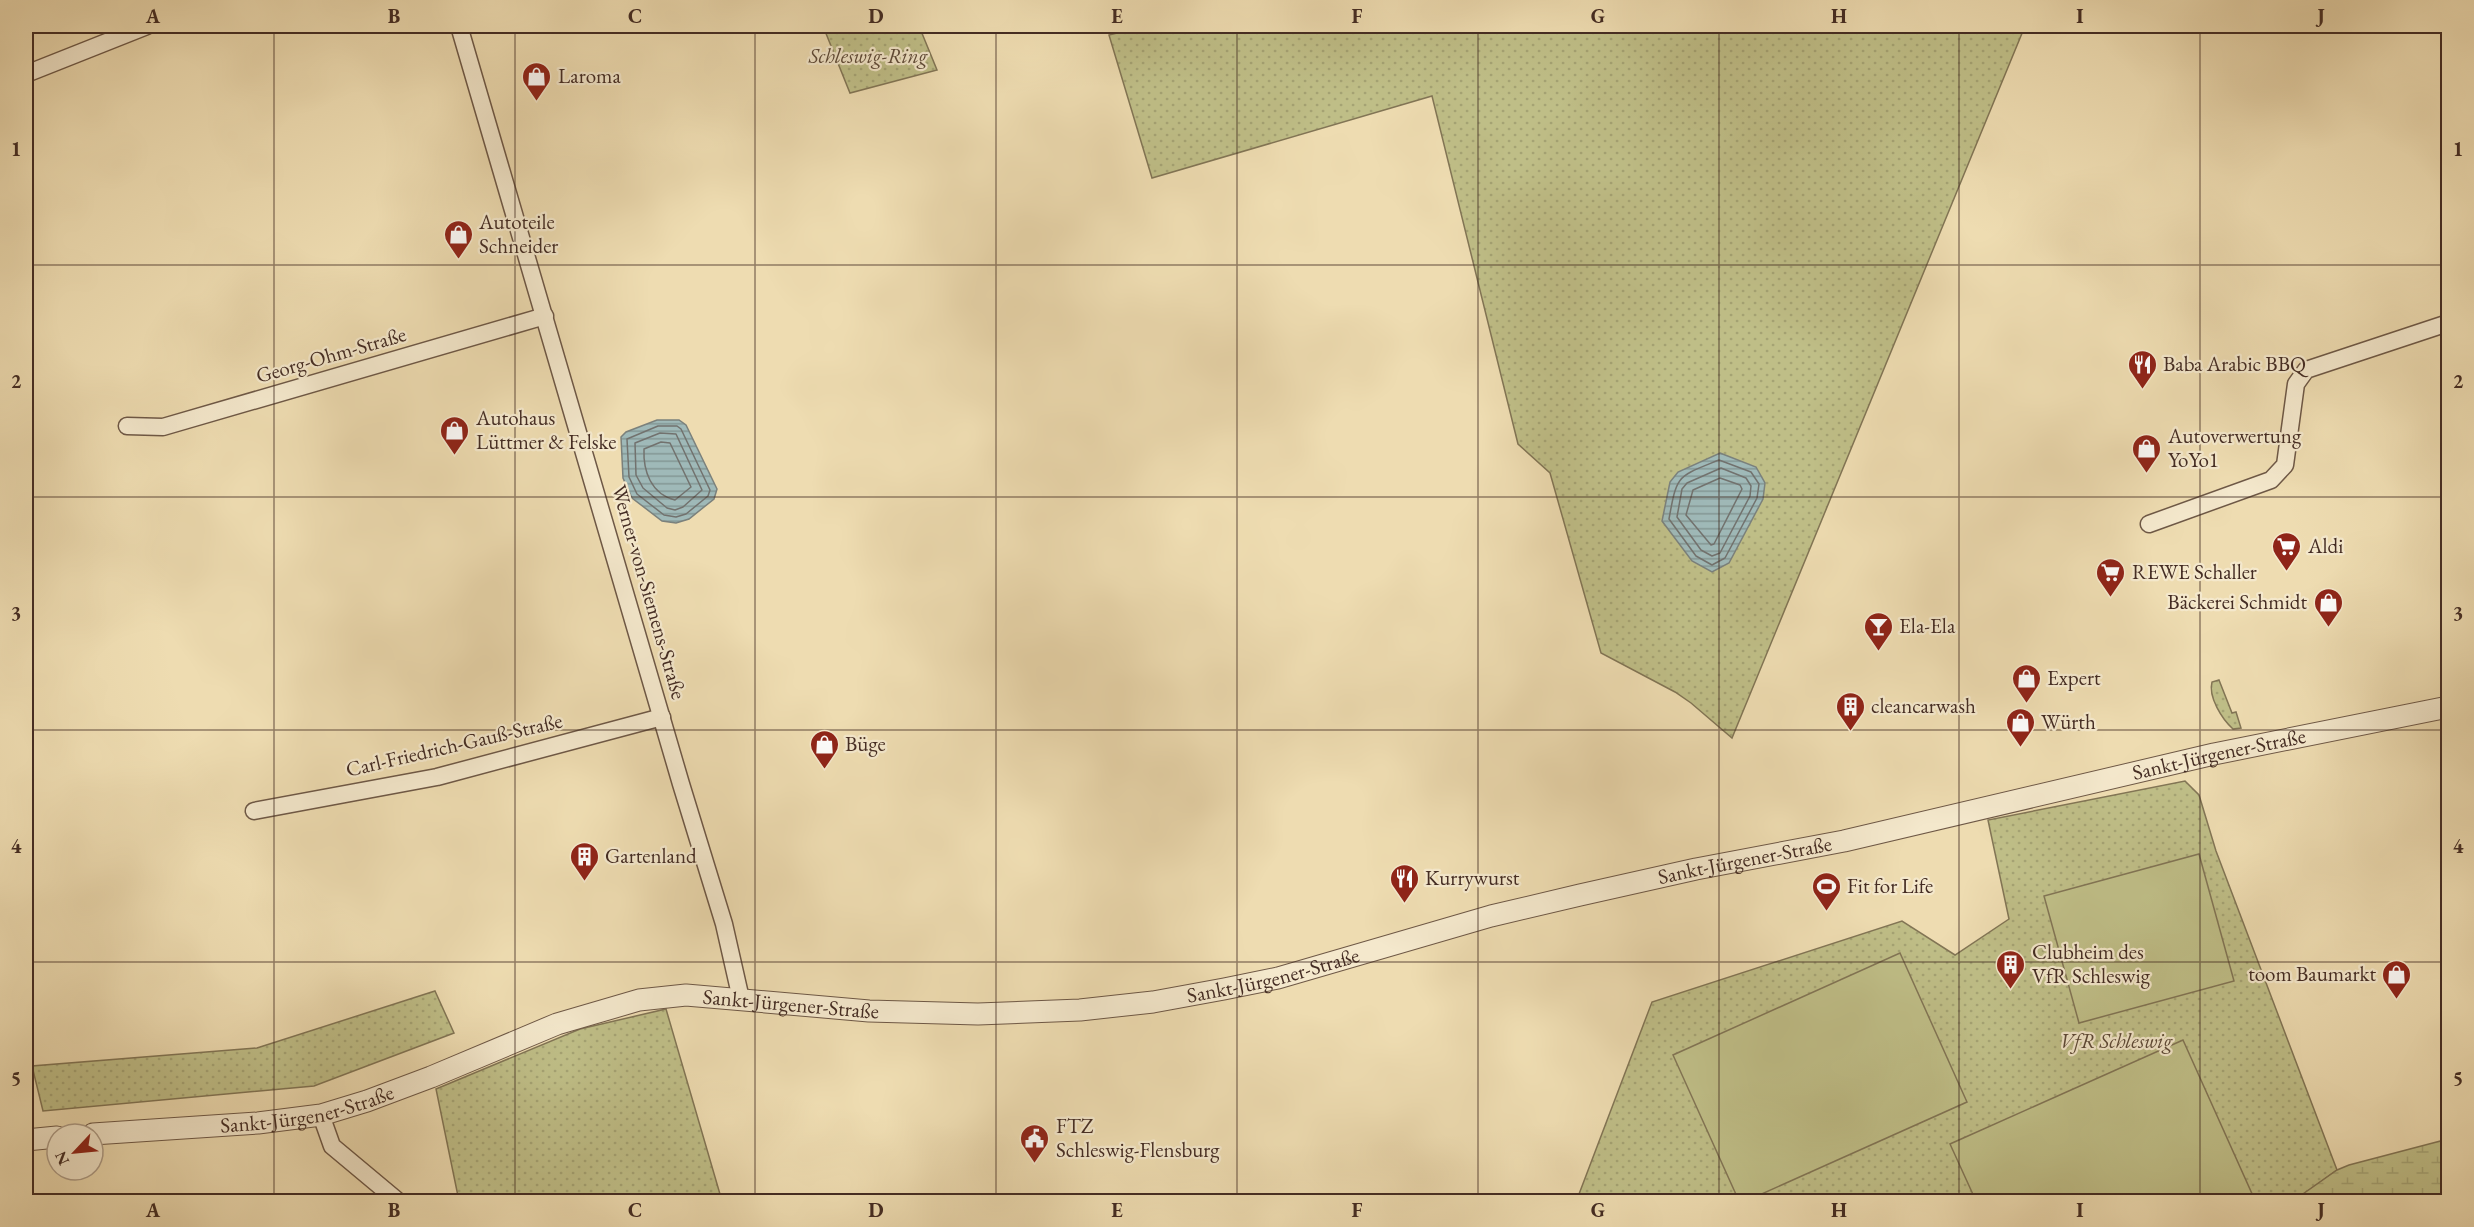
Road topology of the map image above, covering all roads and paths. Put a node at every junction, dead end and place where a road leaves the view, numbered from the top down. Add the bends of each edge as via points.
1 (147, 26) edge
2 (459, 26) edge
3 (26, 74) edge
4 (545, 316) junction
5 (2448, 323) edge
6 (127, 426) dead end
7 (2149, 524) dead end
8 (2448, 707) edge
9 (662, 717) junction
10 (254, 812) dead end
11 (741, 999) junction
12 (321, 1114) junction
13 (105, 1133) edge
14 (45, 1138) edge
15 (26, 1140) edge
16 (399, 1202) edge

1 - 3 street
2 - 4 street, Werner-von-Siemens-Straße
4 - 6 street, Georg-Ohm-Straße via 163,426
4 - 9 street, Werner-von-Siemens-Straße
5 - 7 street via 2306,370 2296,384 2285,465 2271,480
8 - 11 street, Sankt-Jürgener-Straße via 2214,754 1844,841 1580,895 1491,916 1278,978 1152,1002 1080,1010 978,1014 869,1011
9 - 10 street, Carl-Friedrich-Gauß-Straße via 437,777
9 - 11 street, Werner-von-Siemens-Straße via 724,924
11 - 12 street, Sankt-Jürgener-Straße via 686,995 607,1008 557,1024 367,1101
12 - 13 street, Sankt-Jürgener-Straße via 258,1123
12 - 16 street via 332,1146
14 - 15 street

